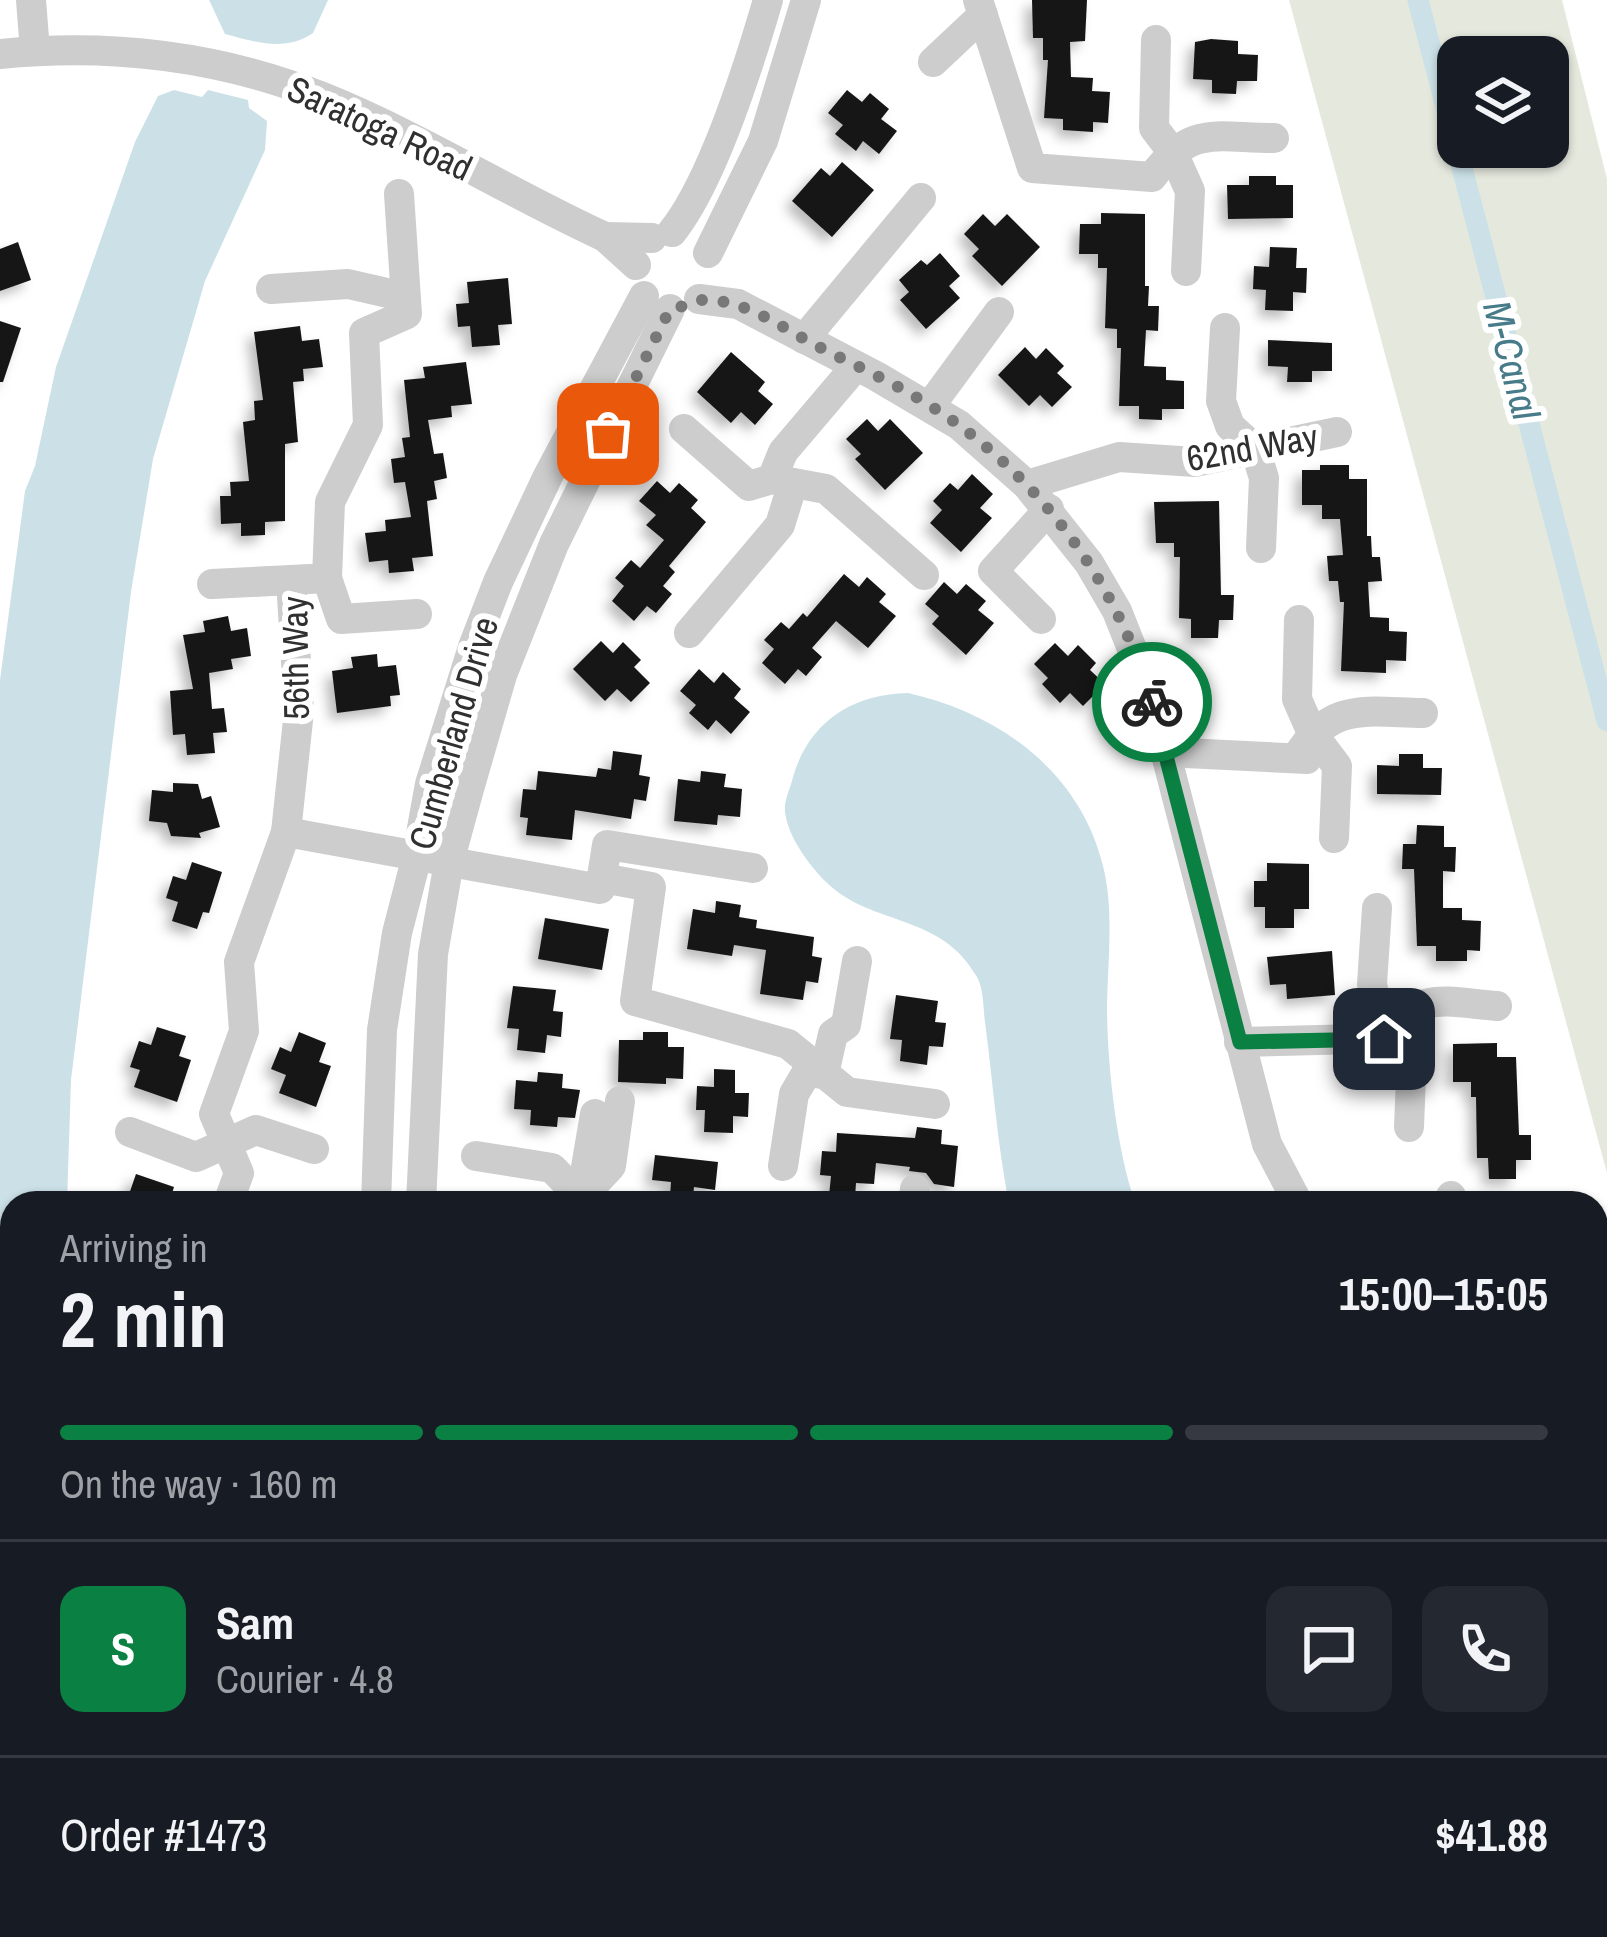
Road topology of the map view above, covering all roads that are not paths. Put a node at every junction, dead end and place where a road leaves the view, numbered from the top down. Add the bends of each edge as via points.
1 (31, 0) edge
2 (768, 0) edge
3 (806, 0) edge
4 (980, 8) edge
5 (1156, 40) dead end
6 (35, 51) junction
7 (0, 54) edge
8 (933, 62) dead end
9 (1274, 138) dead end
10 (1173, 153) junction
11 (399, 194) dead end
12 (921, 198) dead end
13 (662, 235) junction
14 (605, 237) junction
15 (710, 261) junction
16 (635, 265) junction
17 (1186, 271) dead end
18 (271, 289) dead end
19 (405, 297) junction
20 (671, 301) junction
21 (738, 304) junction
22 (999, 312) dead end
23 (1225, 328) dead end
24 (804, 339) junction
25 (856, 366) junction
26 (930, 406) junction
27 (684, 429) dead end
28 (1337, 432) dead end
29 (1255, 449) junction
30 (782, 481) junction
31 (1027, 484) junction
32 (1049, 509) junction
33 (1262, 548) dead end
34 (924, 575) dead end
35 (326, 578) junction
36 (291, 580) junction
37 (212, 584) dead end
38 (417, 614) dead end
39 (1041, 619) dead end
40 (1299, 620) dead end
41 (689, 634) dead end
42 (1423, 713) dead end
43 (1305, 750) junction
44 (1165, 752) junction
45 (286, 832) junction
46 (1334, 838) dead end
47 (417, 856) junction
48 (449, 862) junction
49 (753, 868) dead end
50 (602, 878) junction
51 (1377, 908) dead end
52 (857, 961) dead end
53 (1497, 1006) dead end
54 (1384, 1039) junction
55 (1240, 1042) junction
56 (824, 1074) junction
57 (934, 1104) dead end
58 (608, 1108) dead end
59 (1409, 1127) dead end
60 (130, 1132) dead end
61 (226, 1143) junction
62 (314, 1150) dead end
63 (476, 1156) dead end
64 (783, 1166) dead end
65 (232, 1191) edge
66 (376, 1191) edge
67 (422, 1191) edge
68 (572, 1191) edge
69 (583, 1191) edge
70 (1292, 1191) edge

1 - 6 street
2 - 13 street via 691,208
3 - 15 street, Cumberland Drive via 763,141
4 - 8 street
4 - 10 street via 1032,168 1152,177
5 - 10 street via 1154,128
6 - 7 street, Saratoga Road
6 - 14 street, Saratoga Road via 155,54 272,79 363,115
9 - 10 street via 1194,138
10 - 17 street via 1190,191
11 - 19 street
12 - 24 street
13 - 14 street, Saratoga Road
13 - 15 street via 693,237
13 - 16 street via 644,245
14 - 16 street, Saratoga Road
15 - 20 street, Cumberland Drive via 708,287
15 - 21 street
16 - 20 street via 638,286
18 - 19 street via 348,284
19 - 35 street, 56th Way via 406,314 364,333 368,424 330,502
20 - 21 street
20 - 47 street, Cumberland Drive via 548,476 498,582 430,784
20 - 48 street, Cumberland Drive via 554,544 502,675
21 - 24 street
22 - 26 street
23 - 29 street via 1221,401 1230,426
24 - 25 street
25 - 26 street
25 - 30 street via 783,452
26 - 31 street
27 - 30 street via 749,485
28 - 29 street, 62nd Way
29 - 31 street, 62nd Way via 1195,462 1118,457
29 - 33 street via 1264,478
30 - 34 street via 826,489
30 - 41 street via 781,525
31 - 32 street
32 - 39 street via 993,571
32 - 44 street via 1117,611
35 - 36 street, 56th Way
35 - 38 street via 341,619
36 - 37 street
36 - 45 street, 56th Way via 299,711
40 - 43 street
42 - 43 street via 1348,712
43 - 44 street
43 - 46 street via 1337,766
44 - 55 street
45 - 47 street
45 - 61 street, 56th Way via 239,962 244,1031 214,1114
47 - 48 street
47 - 66 street, Cumberland Drive via 382,1030
48 - 50 street via 600,889
48 - 67 street, Cumberland Drive via 431,972
49 - 50 street via 607,845
50 - 56 street via 650,886 635,1001 788,1044
51 - 54 street via 1372,984
52 - 56 street via 846,1025 833,1034
53 - 54 street via 1424,1001 1398,1016
54 - 55 street
54 - 59 street via 1397,1038 1412,1053
55 - 70 street via 1267,1144
56 - 57 street via 847,1092
56 - 64 street via 807,1072 794,1094
58 - 69 street
60 - 61 street via 196,1157
61 - 62 street via 256,1130
61 - 65 street, 56th Way via 239,1173
63 - 68 street via 552,1168

